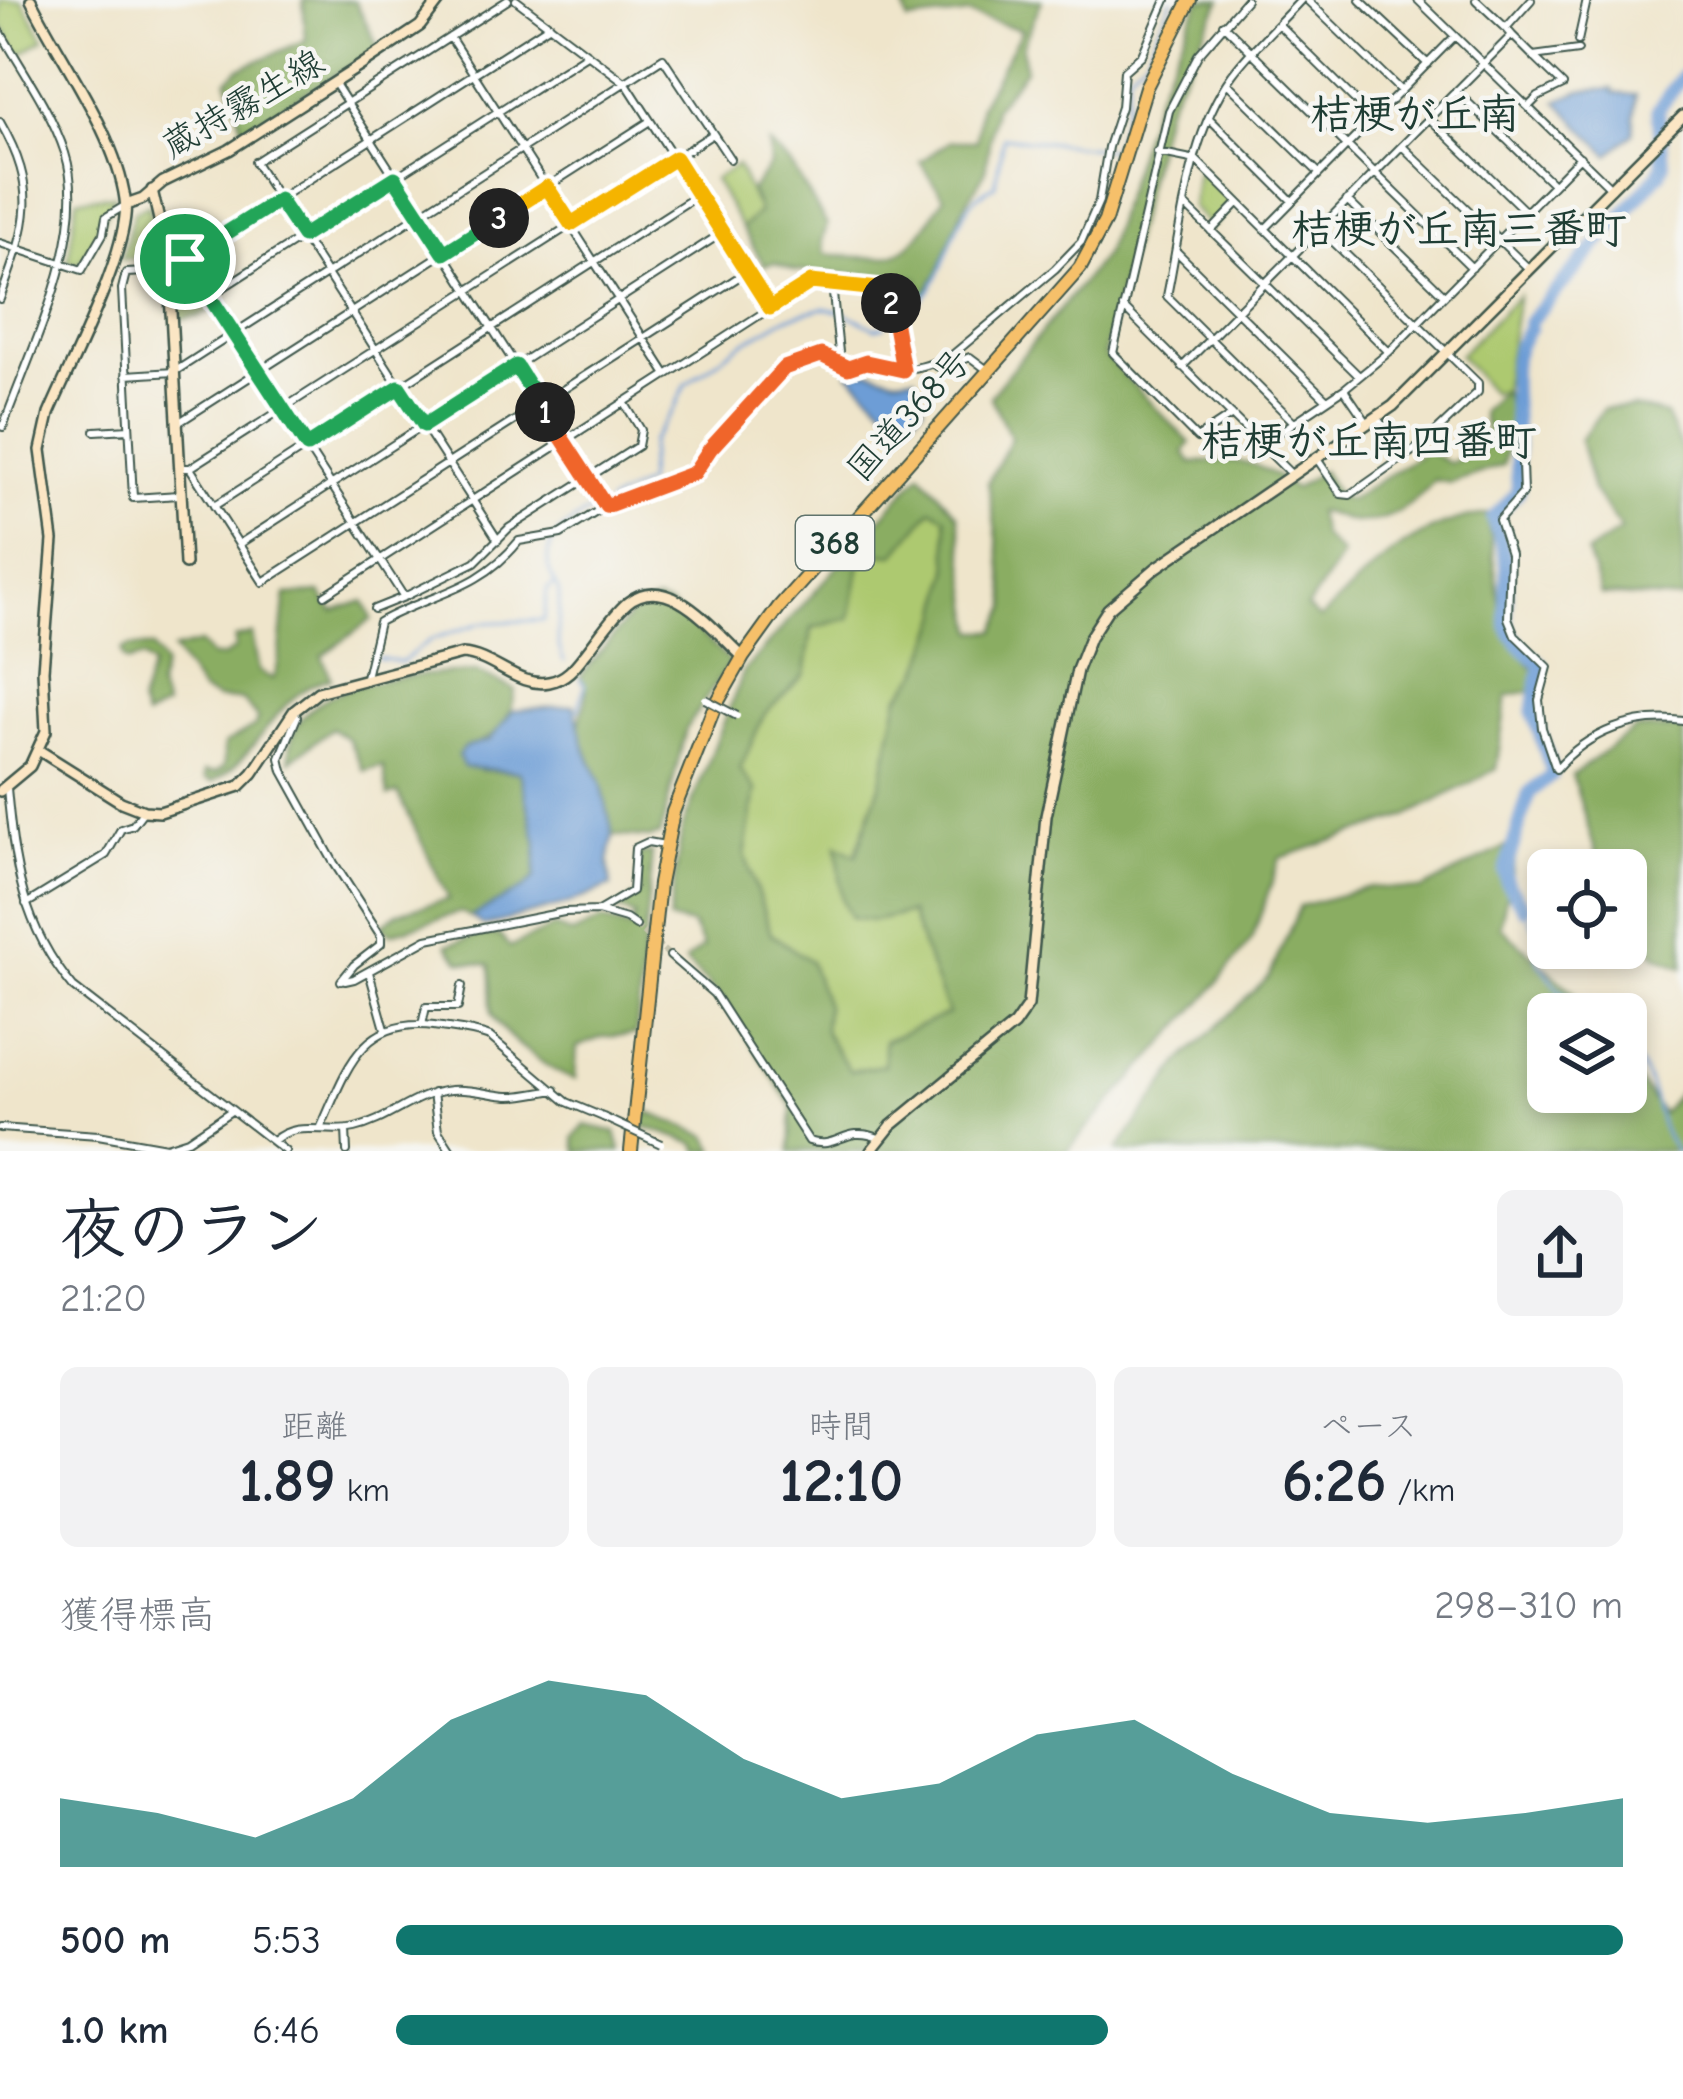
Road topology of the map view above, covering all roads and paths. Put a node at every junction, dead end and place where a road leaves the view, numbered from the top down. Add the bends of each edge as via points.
1 (31, 0) edge
2 (440, 0) edge
3 (512, 0) edge
4 (1166, 0) edge
5 (1190, 0) edge
6 (1246, 0) edge
7 (1304, 0) edge
8 (1322, 0) edge
9 (1360, 0) edge
10 (1418, 0) edge
11 (1476, 0) edge
12 (1531, 0) edge
13 (1587, 0) edge
14 (1315, 8) junction
15 (1223, 24) junction
16 (1278, 24) junction
17 (550, 25) junction
18 (0, 31) edge
19 (1509, 32) junction
20 (1455, 36) junction
21 (450, 37) junction
22 (1252, 52) junction
23 (588, 54) junction
24 (1533, 56) junction
25 (1428, 64) junction
26 (1483, 64) junction
27 (474, 74) junction
28 (334, 82) junction
29 (626, 83) junction
30 (1227, 83) junction
31 (1401, 91) junction
32 (1456, 92) junction
33 (347, 103) junction
34 (1528, 107) junction
35 (499, 112) junction
36 (1683, 116) edge
37 (1209, 118) junction
38 (1374, 118) junction
39 (1430, 119) junction
40 (650, 121) junction
41 (0, 122) edge
42 (713, 134) junction
43 (371, 140) junction
44 (1347, 146) junction
45 (1402, 146) junction
46 (523, 149) junction
47 (1157, 152) junction
48 (675, 158) junction
49 (730, 158) dead end
50 (1580, 158) junction
51 (1196, 160) junction
52 (1320, 173) junction
53 (1375, 173) junction
54 (395, 178) junction
55 (1553, 184) junction
56 (547, 187) junction
57 (1612, 189) junction
58 (152, 190) junction
59 (698, 195) junction
60 (279, 200) junction
61 (1347, 200) junction
62 (1292, 201) junction
63 (1239, 202) junction
64 (125, 205) junction
65 (1186, 206) junction
66 (1526, 212) junction
67 (419, 215) junction
68 (571, 224) junction
69 (1265, 229) junction
70 (1320, 229) junction
71 (1211, 231) junction
72 (722, 233) junction
73 (303, 236) junction
74 (1499, 240) junction
75 (0, 243) edge
76 (18, 249) junction
77 (1176, 251) junction
78 (444, 253) junction
79 (1292, 256) junction
80 (168, 258) junction
81 (185, 259) junction
82 (594, 262) junction
83 (61, 265) junction
84 (1472, 268) junction
85 (168, 271) junction
86 (748, 271) junction
87 (1531, 271) junction
88 (327, 275) junction
89 (1266, 283) junction
90 (832, 284) junction
91 (468, 290) junction
92 (1444, 295) junction
93 (210, 296) junction
94 (0, 299) edge
95 (619, 299) junction
96 (1123, 307) junction
97 (770, 308) junction
98 (1238, 311) junction
99 (351, 312) junction
100 (1417, 324) junction
101 (492, 328) junction
102 (234, 334) junction
103 (644, 337) junction
104 (1210, 339) junction
105 (376, 350) junction
106 (1389, 352) junction
107 (1447, 354) junction
108 (840, 362) junction
109 (932, 364) junction
110 (516, 366) junction
111 (1182, 367) junction
112 (903, 370) junction
113 (259, 372) junction
114 (174, 373) junction
115 (990, 373) junction
116 (126, 375) junction
117 (668, 375) junction
118 (1360, 377) junction
119 (399, 387) junction
120 (1344, 389) junction
121 (1328, 400) junction
122 (624, 402) junction
123 (540, 404) junction
124 (283, 409) junction
125 (1232, 415) junction
126 (1373, 421) junction
127 (1294, 422) junction
128 (177, 424) junction
129 (424, 425) junction
130 (0, 426) edge
131 (129, 429) junction
132 (95, 431) dead end
133 (1521, 434) dead end
134 (564, 441) junction
135 (1262, 444) junction
136 (307, 446) junction
137 (1406, 457) junction
138 (1317, 459) junction
139 (448, 464) junction
140 (185, 468) junction
141 (1293, 476) junction
142 (588, 478) junction
143 (331, 485) junction
144 (181, 495) junction
145 (472, 500) junction
146 (604, 504) junction
147 (214, 506) junction
148 (356, 522) junction
149 (498, 541) junction
150 (239, 544) junction
151 (379, 559) junction
152 (185, 564) dead end
153 (325, 595) dead end
154 (404, 597) junction
155 (374, 609) dead end
156 (743, 658) junction
157 (366, 677) junction
158 (705, 699) dead end
159 (294, 711) junction
160 (737, 716) dead end
161 (1683, 721) edge
162 (40, 751) junction
163 (3, 789) edge
164 (144, 811) junction
165 (665, 844) junction
166 (26, 904) junction
167 (598, 911) junction
168 (636, 926) tunnel mouth
169 (670, 956) tunnel mouth
170 (369, 972) junction
171 (461, 986) dead end
172 (422, 1025) junction
173 (385, 1028) junction
174 (556, 1090) junction
175 (434, 1093) junction
176 (231, 1111) junction
177 (0, 1128) edge
178 (320, 1130) junction
179 (346, 1130) junction
180 (98, 1135) junction
181 (879, 1138) junction
182 (273, 1141) junction
183 (664, 1148) edge
184 (101, 1151) edge
185 (284, 1151) edge
186 (347, 1151) edge
187 (451, 1151) edge
188 (631, 1151) edge
189 (871, 1151) edge

1 - 64 street via 95,116
2 - 28 street, 蔵持霧生線 via 420,26
3 - 17 street
3 - 21 street
4 - 109 street via 1142,55 1124,71 1099,201 1076,248
5 - 115 highway, 国道368号 / 368 via 1135,115 1097,240
6 - 15 street
7 - 14 street
7 - 16 street
8 - 14 street
9 - 25 street
10 - 20 street
11 - 19 street
12 - 19 street
13 - 24 street via 1578,46
14 - 31 street
15 - 22 street
15 - 47 street via 1187,73
16 - 22 street
16 - 38 street
17 - 23 street
17 - 27 street
18 - 83 street via 69,165 73,211
19 - 24 street
19 - 26 street
20 - 25 street
20 - 26 street
21 - 27 street
21 - 33 street
22 - 30 street
22 - 44 street
23 - 29 street
23 - 35 street
24 - 34 street via 1563,85
25 - 31 street
26 - 32 street
26 - 34 street
27 - 35 street
27 - 43 street
28 - 33 street
28 - 58 street, 蔵持霧生線
29 - 40 street
29 - 42 street via 663,58
29 - 46 street
30 - 37 street
30 - 52 street
31 - 38 street
32 - 39 street
32 - 55 street
33 - 43 street
33 - 60 street via 255,162
34 - 50 street
35 - 46 street
35 - 54 street
36 - 57 street
37 - 51 street
37 - 62 street
38 - 44 street
39 - 45 street
39 - 66 street
40 - 48 street
40 - 56 street
41 - 76 street via 27,192
42 - 48 street
42 - 49 street
43 - 54 street
43 - 60 street
44 - 52 street
44 - 53 street
45 - 53 street
45 - 74 street
46 - 56 street
46 - 67 street
47 - 51 street
47 - 96 street
48 - 59 street
48 - 68 street
50 - 55 street
50 - 57 street
51 - 63 street
51 - 65 street
52 - 62 street
53 - 61 street
53 - 84 street
54 - 67 street
54 - 73 street
55 - 66 street
56 - 68 street
56 - 78 street
57 - 87 street
58 - 64 street, 蔵持霧生線
58 - 80 street
59 - 72 street
59 - 82 street
60 - 73 street
60 - 81 street
61 - 70 street
61 - 92 street
62 - 69 street
63 - 69 street
63 - 71 street
64 - 83 street via 106,217 85,267
64 - 162 street via 119,243 42,440 52,541
65 - 71 street
65 - 77 street
66 - 74 street
67 - 78 street
67 - 88 street
68 - 82 street
68 - 91 street
69 - 79 street
70 - 79 street
70 - 100 street
71 - 89 street
72 - 86 street
72 - 95 street
73 - 88 street
73 - 93 street
74 - 84 street
74 - 87 street
75 - 76 street
76 - 83 street
76 - 94 street
77 - 98 street
77 - 104 street via 1167,296
78 - 91 street
78 - 99 street
79 - 89 street
79 - 106 street
80 - 81 street
80 - 85 street
81 - 93 street
82 - 95 street
82 - 101 street
83 - 130 street
84 - 92 street
85 - 114 street
85 - 116 street via 126,273
86 - 97 street
86 - 103 street
87 - 107 street
88 - 99 street
88 - 102 street
89 - 98 street
89 - 118 street
90 - 97 street via 811,282
90 - 108 street
90 - 112 street via 888,290
91 - 101 street
91 - 105 street
92 - 100 street
93 - 102 street
95 - 103 street
95 - 110 street
96 - 111 street
96 - 125 street via 1113,353 1197,438
97 - 117 street
98 - 104 street
98 - 121 street
99 - 105 street
99 - 113 street
100 - 106 street
100 - 107 street
101 - 110 street
101 - 119 street
102 - 113 street
102 - 114 street
103 - 117 street
103 - 123 street
104 - 111 street
104 - 127 street
105 - 119 street
105 - 124 street
106 - 118 street
107 - 126 street
107 - 137 street via 1478,392
108 - 112 street
108 - 146 street via 821,355 784,368 694,473
109 - 112 street
109 - 115 street via 970,357
110 - 123 street
110 - 129 street
111 - 125 street
113 - 124 street
113 - 128 street
114 - 116 street
114 - 128 street
115 - 156 highway, 国道368号 / 368
116 - 131 street
117 - 122 street
118 - 120 street
119 - 129 street
119 - 136 street
120 - 121 street
120 - 126 street
121 - 127 street
122 - 134 street
122 - 142 street via 641,430 638,446
123 - 134 street
123 - 139 street
124 - 136 street
124 - 140 street
125 - 135 street
126 - 137 street
126 - 138 street
127 - 135 street
128 - 140 street
129 - 139 street
129 - 143 street
131 - 132 street
131 - 144 street via 133,497
133 - 161 street via 1523,493 1498,520 1511,562 1507,606 1515,635 1548,667 1539,700 1556,769 1617,726
134 - 142 street
134 - 145 street
135 - 141 street
136 - 143 street
136 - 147 street
137 - 138 street via 1350,495
138 - 141 street
139 - 145 street
139 - 148 street
140 - 144 street
140 - 147 street
141 - 181 street via 1132,586 1095,628 1077,670 1046,816 1028,1005
142 - 146 street
142 - 149 street
143 - 148 street
143 - 150 street
144 - 152 street
145 - 149 street
145 - 151 street
146 - 157 street via 557,535 519,541 468,585 379,622
147 - 150 street
148 - 150 street via 262,581
148 - 151 street
149 - 154 street via 475,562
151 - 153 street
151 - 154 street
154 - 155 street
156 - 157 street via 680,601 657,593 625,605 575,667 551,682 462,654
156 - 165 highway, 国道368号 / 368 via 701,734
157 - 159 street via 318,692
158 - 160 street, bridge
159 - 164 street via 233,790
159 - 170 street via 283,771 382,936 341,981
162 - 163 street
162 - 164 street
163 - 166 street
164 - 166 street via 106,855
165 - 167 street via 635,848 632,891
165 - 188 highway, 国道368号 / 368
166 - 176 street via 48,957 74,986
167 - 168 street
167 - 170 street via 427,939
169 - 181 street via 714,994 809,1141 860,1132
170 - 173 street
171 - 172 street via 458,1007 426,1007
172 - 173 street
172 - 174 street via 490,1037
173 - 178 street via 352,1060
174 - 175 street
174 - 183 street, bridge
175 - 179 street
175 - 187 street via 438,1131
176 - 180 street via 176,1146
176 - 182 street
177 - 180 street
178 - 179 street
178 - 182 street via 298,1128
179 - 186 street
180 - 184 street
181 - 189 street
182 - 185 street

